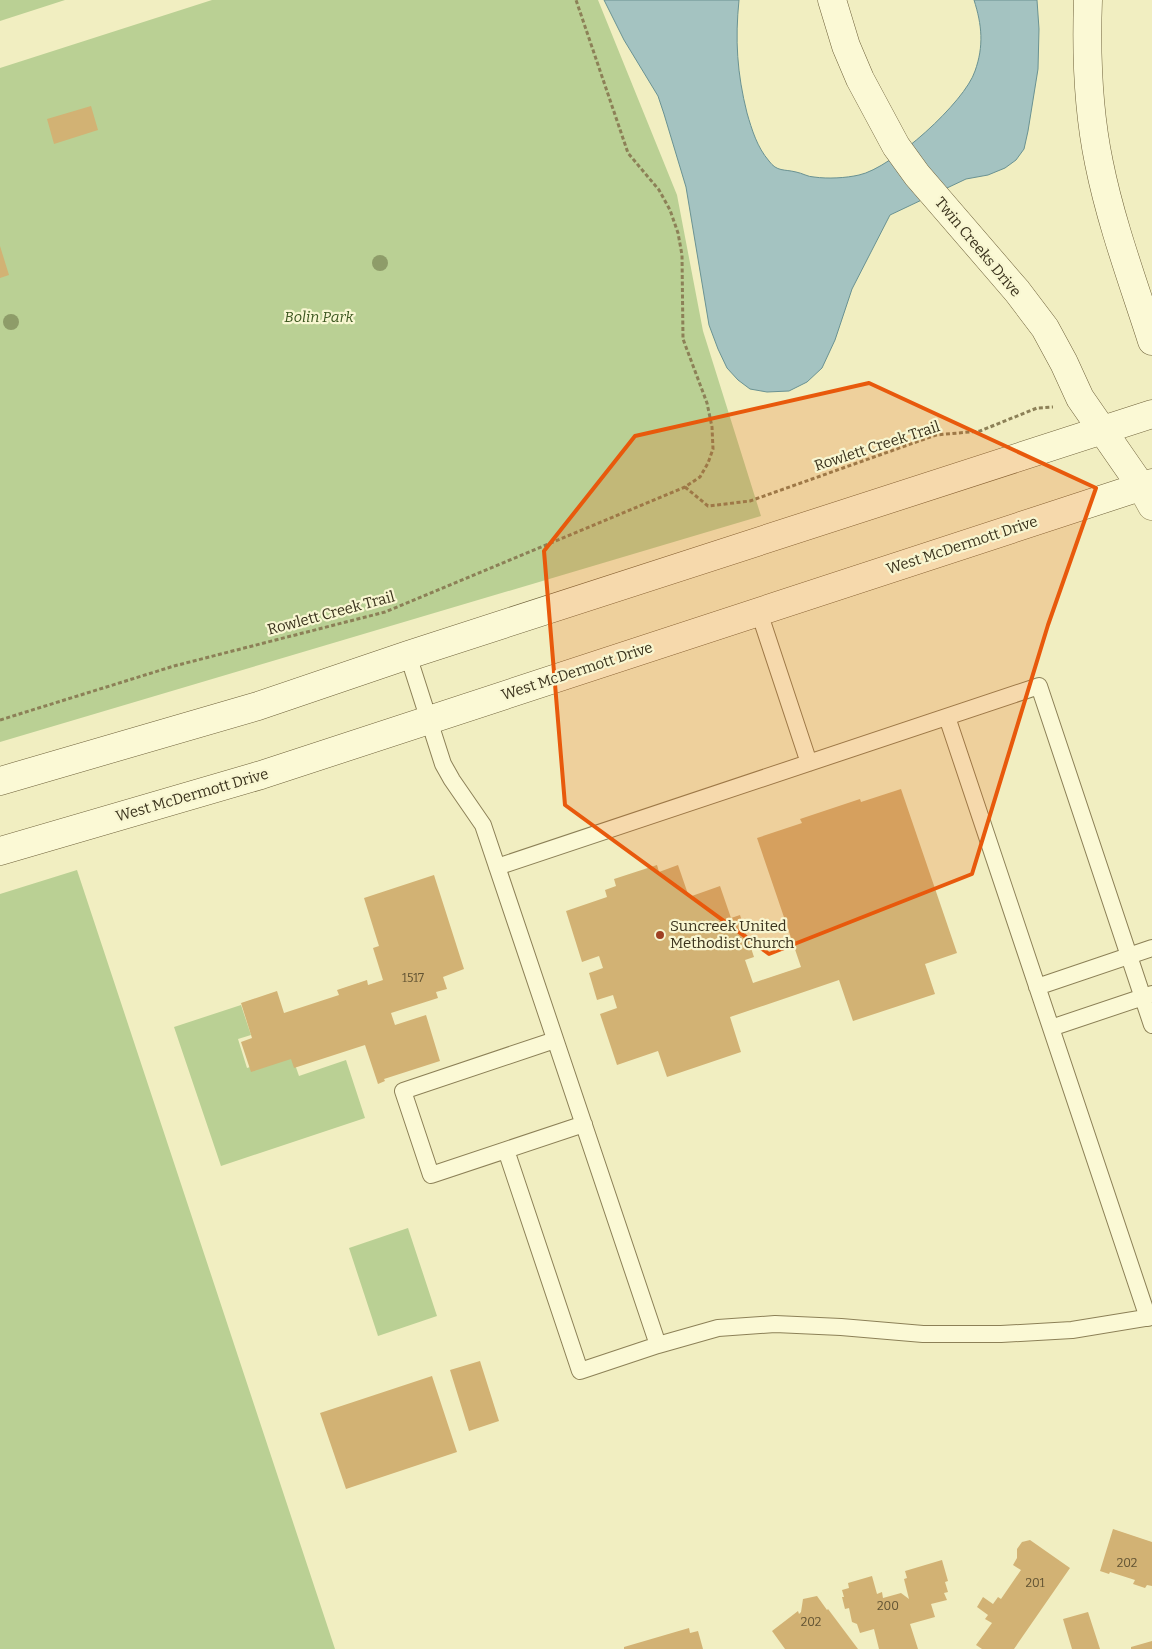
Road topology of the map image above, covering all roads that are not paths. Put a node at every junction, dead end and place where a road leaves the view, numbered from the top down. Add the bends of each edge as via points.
1 (832, 0) edge
2 (1088, 0) edge
3 (1152, 341) edge
4 (1152, 414) edge
5 (1102, 429) junction
6 (1148, 492) edge
7 (759, 612) junction
8 (408, 655) junction
9 (947, 717) junction
10 (429, 720) junction
11 (809, 763) junction
12 (0, 781) edge
13 (0, 851) edge
14 (498, 867) junction
15 (1152, 948) edge
16 (1129, 956) junction
17 (1037, 987) junction
18 (1147, 995) edge
19 (1152, 1025) edge
20 (1051, 1028) junction
21 (556, 1040) junction
22 (584, 1124) junction
23 (506, 1150) junction
24 (1150, 1317) edge
25 (658, 1345) junction

1 - 5 main road, Twin Creeks Drive via 846,46 886,129 917,174 1045,328 1080,398
2 - 3 main road via 1090,96 1098,161 1119,240
4 - 5 main road
5 - 6 main road, Twin Creeks Drive
5 - 8 main road
6 - 7 main road, West McDermott Drive
7 - 10 main road, West McDermott Drive
7 - 11 lane
8 - 10 lane
8 - 12 main road via 258,706
9 - 11 lane
9 - 16 lane via 1039,686
9 - 17 lane
10 - 13 main road, West McDermott Drive via 261,775
10 - 14 lane via 443,764 483,825
11 - 14 lane
14 - 21 lane
15 - 16 lane
16 - 17 lane
16 - 18 lane
17 - 20 lane
18 - 19 lane
18 - 20 lane
20 - 24 lane
21 - 22 lane
21 - 23 lane via 403,1091 431,1175
22 - 23 lane
22 - 25 lane
23 - 25 lane via 580,1371
24 - 25 lane via 1072,1330 1001,1334 923,1334 775,1324 718,1328

